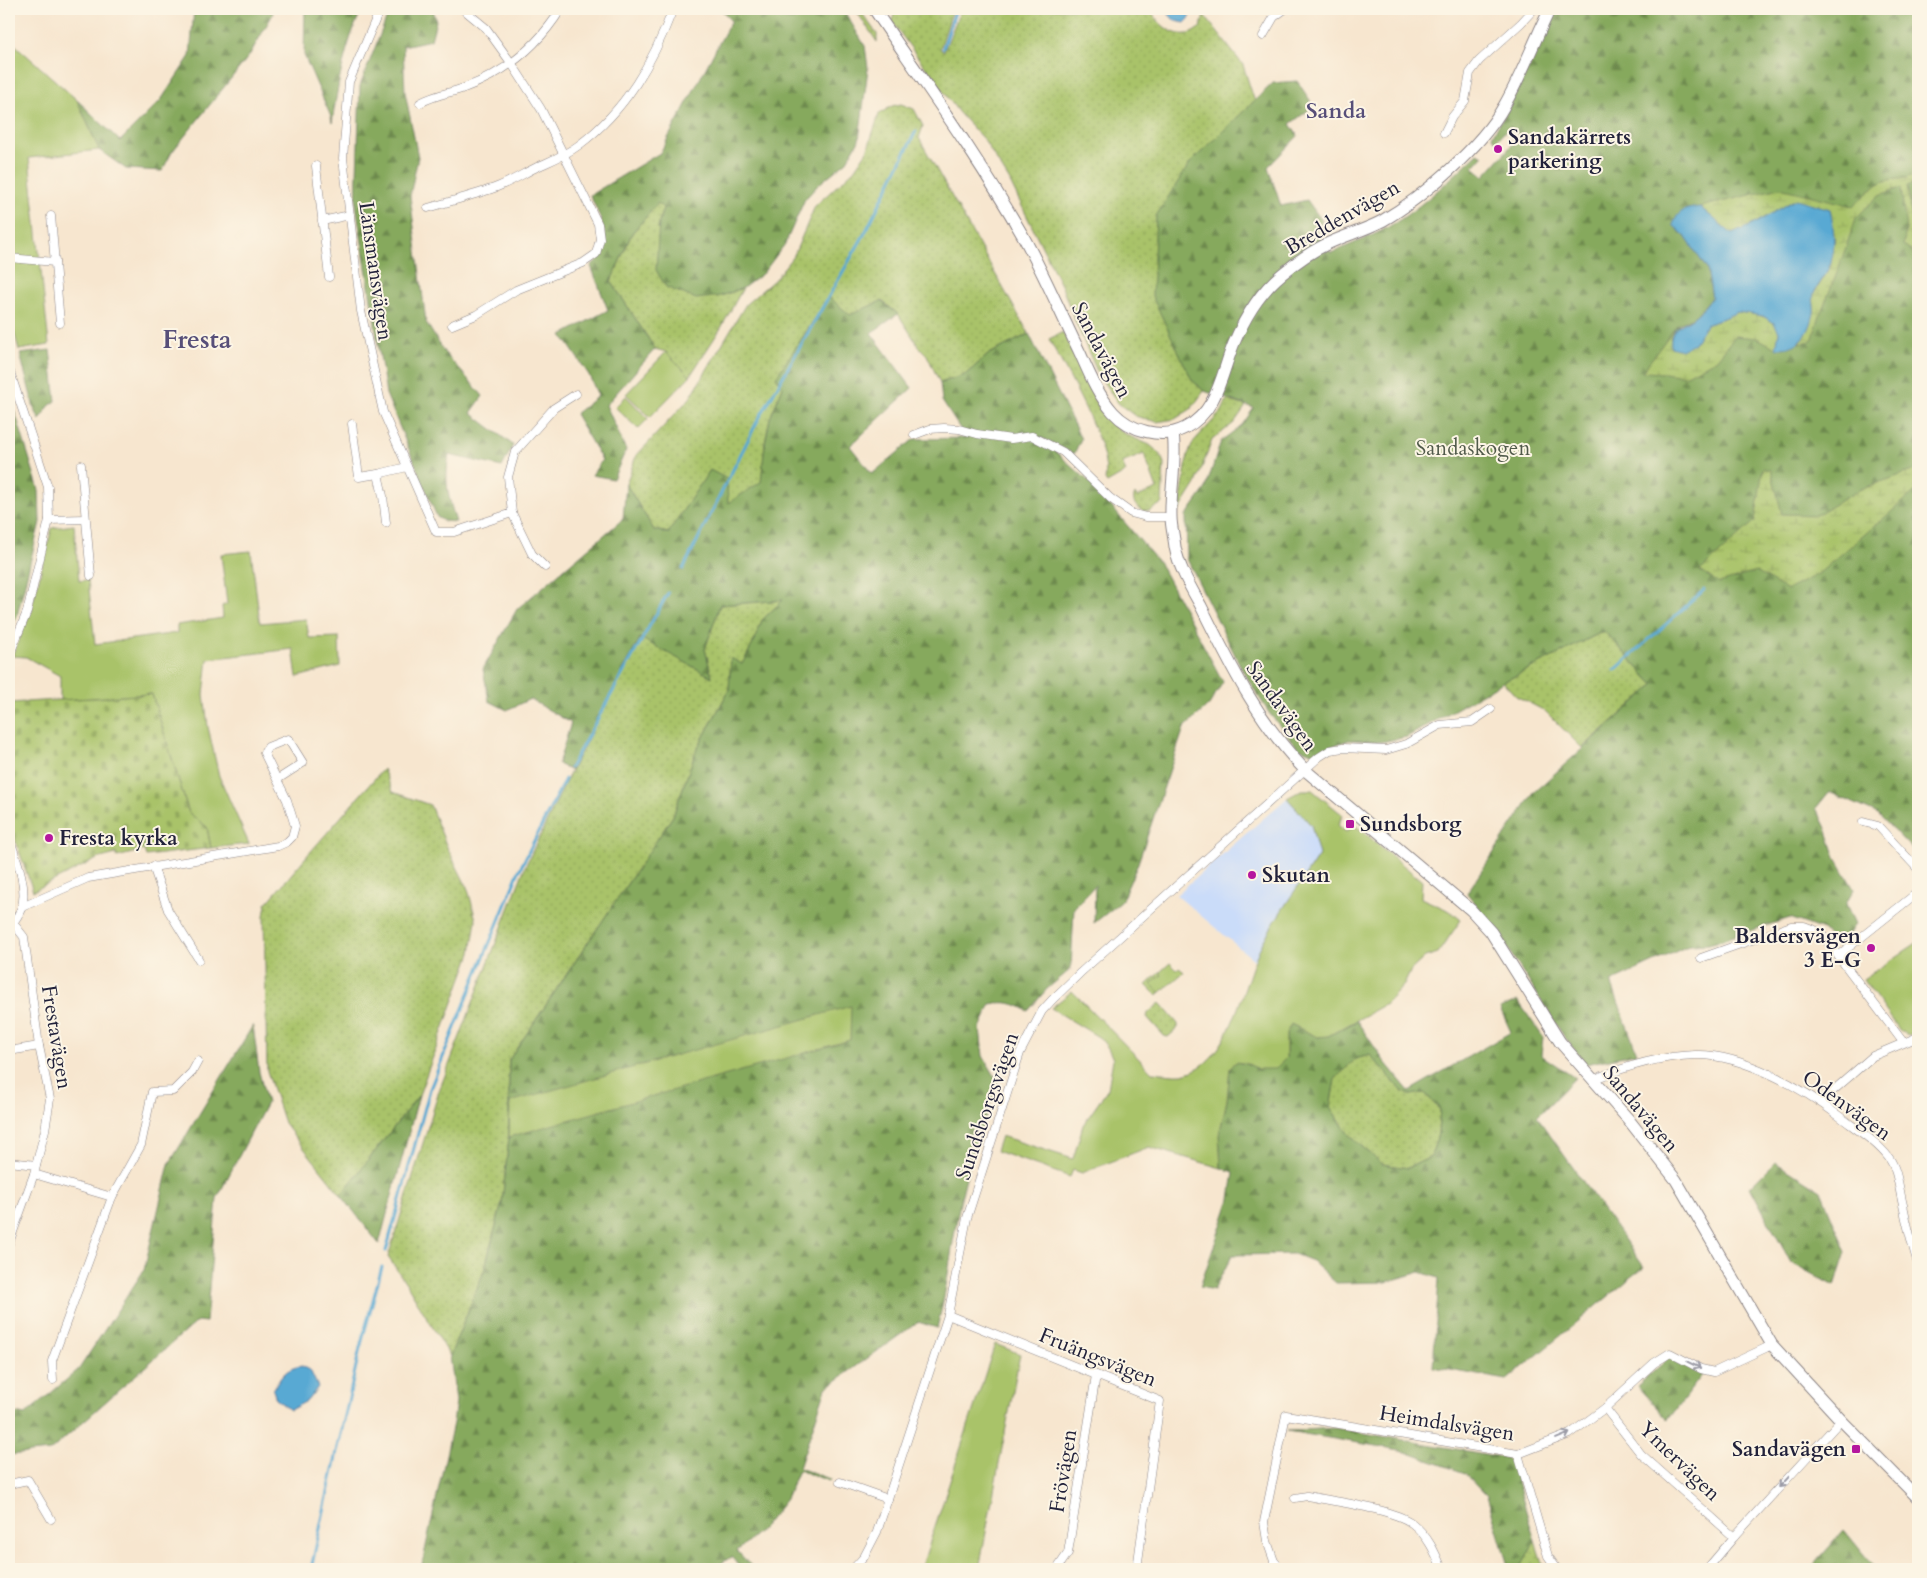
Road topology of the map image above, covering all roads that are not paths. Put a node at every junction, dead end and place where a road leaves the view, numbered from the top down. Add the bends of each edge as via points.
1 (380, 9) edge
2 (463, 9) edge
3 (560, 9) edge
4 (673, 9) edge
5 (874, 9) edge
6 (1285, 9) edge
7 (1534, 9) edge
8 (1550, 9) edge
9 (1263, 36) dead end
10 (512, 64) junction
11 (420, 103) dead end
12 (1444, 133) dead end
13 (563, 155) junction
14 (316, 166) dead end
15 (428, 208) dead end
16 (350, 215) junction
17 (51, 216) dead end
18 (322, 221) junction
19 (9, 258) edge
20 (55, 262) junction
21 (329, 277) dead end
22 (60, 323) dead end
23 (452, 325) dead end
24 (9, 369) edge
25 (576, 394) dead end
26 (352, 424) dead end
27 (1173, 433) junction
28 (914, 435) dead end
29 (81, 465) dead end
30 (407, 467) junction
31 (378, 474) junction
32 (512, 514) junction
33 (1171, 517) junction
34 (86, 519) junction
35 (49, 520) junction
36 (386, 523) dead end
37 (545, 567) dead end
38 (91, 576) dead end
39 (9, 656) edge
40 (1491, 709) dead end
41 (1305, 770) junction
42 (278, 780) junction
43 (1863, 822) dead end
44 (9, 838) edge
45 (154, 866) junction
46 (1918, 869) edge
47 (1918, 892) edge
48 (22, 908) junction
49 (11, 924) edge
50 (1839, 955) junction
51 (1701, 958) dead end
52 (199, 960) dead end
53 (1918, 1037) edge
54 (1904, 1042) junction
55 (39, 1046) junction
56 (9, 1051) edge
57 (198, 1061) dead end
58 (1592, 1080) junction
59 (1820, 1102) junction
60 (9, 1162) edge
61 (36, 1165) junction
62 (34, 1174) junction
63 (112, 1197) junction
64 (1914, 1236) edge
65 (9, 1243) edge
66 (1918, 1264) edge
67 (948, 1315) junction
68 (1772, 1345) junction
69 (1096, 1375) junction
70 (53, 1380) dead end
71 (1605, 1408) junction
72 (1841, 1420) junction
73 (1518, 1454) junction
74 (840, 1482) dead end
75 (9, 1484) edge
76 (1295, 1498) dead end
77 (1918, 1498) edge
78 (888, 1499) junction
79 (50, 1519) dead end
80 (1734, 1537) junction
81 (854, 1569) edge
82 (1057, 1569) edge
83 (1136, 1569) edge
84 (1281, 1569) edge
85 (1442, 1569) edge
86 (1557, 1569) edge
87 (1707, 1569) edge

1 - 16 street, Länsmansvägen via 349,82 343,158
2 - 10 street via 486,28
3 - 10 street via 544,34
4 - 13 street via 662,40 630,95 615,113
5 - 27 street, Sandavägen via 1024,237 1096,387 1114,413 1131,426 1151,434
6 - 9 street via 1274,17
7 - 12 street via 1470,73 1464,101
8 - 27 street, Breddenvägen via 1504,106 1478,142 1403,207 1380,222 1326,244 1282,274 1259,297 1247,316 1212,404 1198,420
10 - 11 street via 464,88
10 - 13 street via 541,109
13 - 15 street via 499,186
13 - 23 street via 598,224 600,239 596,254 583,263 516,290 476,315
14 - 18 street
16 - 18 street
16 - 30 street, Länsmansvägen via 361,312 383,412
17 - 20 street
18 - 21 street
19 - 20 street
20 - 22 street
24 - 35 street via 48,487
25 - 32 street via 554,408 516,452 508,477
26 - 31 street via 358,477
27 - 33 street, Sandavägen
28 - 33 street via 944,428 1010,438 1032,436 1063,452 1131,514
29 - 34 street
30 - 31 street
30 - 32 street, Länsmansvägen via 436,532 454,532
31 - 36 street
32 - 37 street via 532,554
33 - 41 street, Sandavägen via 1182,570 1238,679 1259,713
34 - 35 street
34 - 38 street
35 - 39 street via 27,612
40 - 41 street, Sandavägen via 1472,722 1440,725 1406,744 1386,750 1353,747 1330,750
41 - 58 street, Sandavägen via 1491,932 1560,1042
41 - 67 street, Sundsborgsvägen via 1042,1011 1020,1053 967,1218
42 - 42 street via 264,752 288,739 303,763
42 - 45 street via 295,826 287,842
43 - 46 street via 1878,826
44 - 48 street via 20,869
45 - 48 street via 88,878
45 - 52 street via 168,910
47 - 50 street
48 - 49 street, Frestavägen
49 - 55 street, Frestavägen via 24,937
50 - 51 street via 1820,932 1804,926 1791,926
50 - 54 street
53 - 54 street
54 - 59 street via 1874,1056
55 - 56 street
55 - 61 street, Frestavägen via 50,1099
57 - 63 street via 173,1091 152,1092 141,1145
58 - 59 street, Odenvägen via 1649,1062 1696,1055 1738,1061
58 - 68 street, Sandavägen via 1676,1180
59 - 64 street, Odenvägen via 1889,1158
60 - 61 street
61 - 62 street, Frestavägen
62 - 63 street
62 - 65 street, Frestavägen
63 - 70 street via 52,1361
64 - 66 street, Odenvägen
67 - 69 street, Fruängsvägen
67 - 78 street, Sundsborgsvägen
71 -> 68 street, Heimdalsvägen via 1654,1363 1670,1353 1714,1372
68 - 72 street, Sandavägen
69 - 82 street, Frövägen via 1068,1553
69 - 83 street, Fruängsvägen via 1160,1400
73 -> 71 street, Heimdalsvägen via 1570,1434
71 - 80 street, Ymervägen via 1641,1454
72 - 77 street, Sandavägen
72 -> 80 street
73 - 84 street, Heimdalsvägen via 1286,1415 1264,1522 1274,1561
73 - 86 street via 1548,1556
74 - 78 street
75 - 79 street via 28,1480
76 - 85 street via 1307,1496 1382,1511 1412,1523 1431,1543
78 - 81 street, Sundsborgsvägen via 878,1532
80 - 87 street

